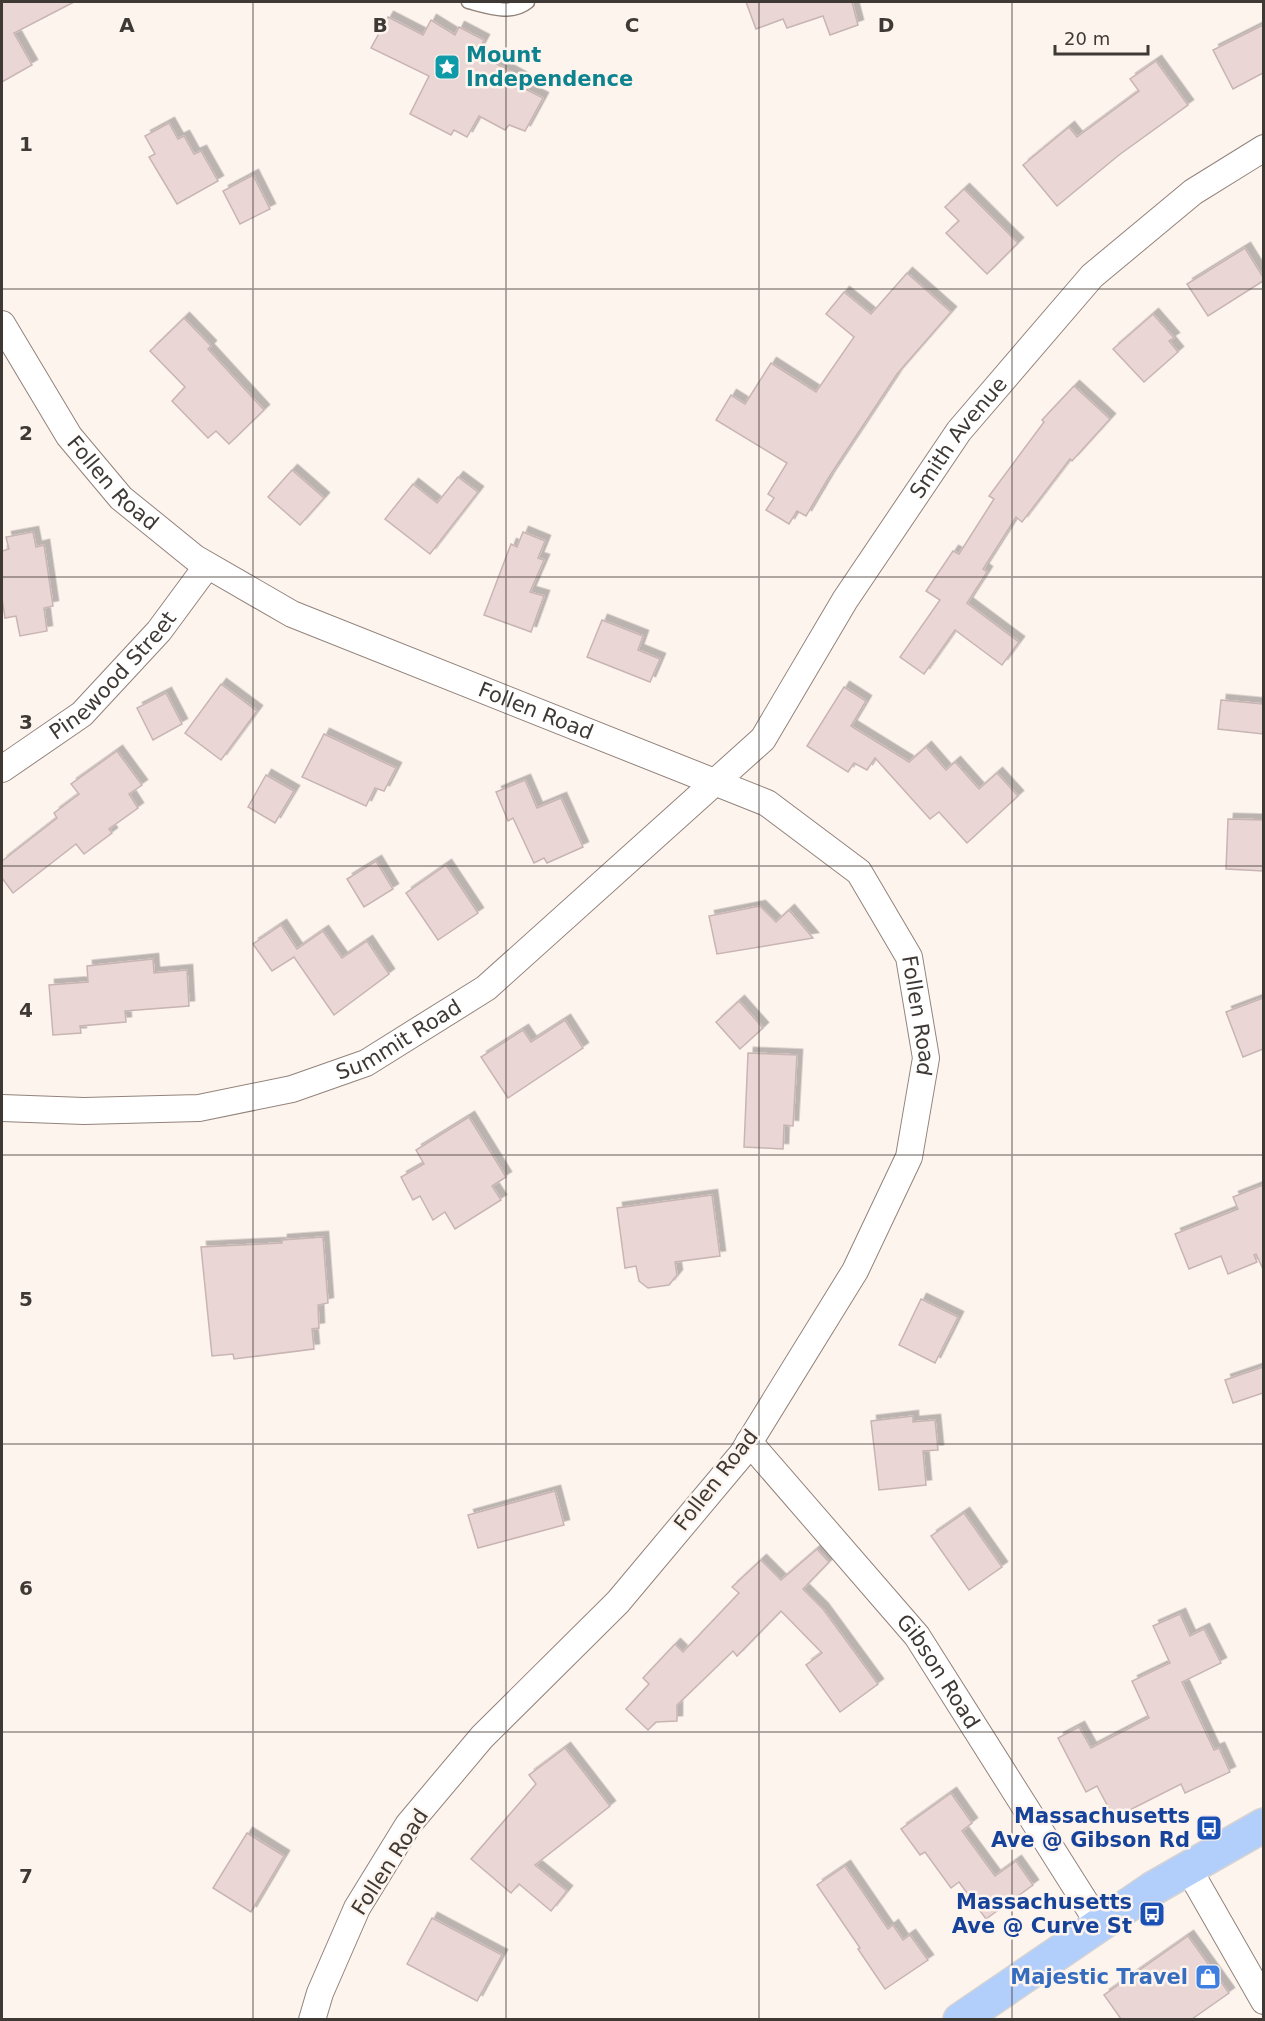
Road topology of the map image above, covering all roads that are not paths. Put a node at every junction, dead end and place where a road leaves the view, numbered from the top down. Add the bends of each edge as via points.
1 (468, 2) edge
2 (528, 2) edge
3 (1263, 148) edge
4 (2, 324) edge
5 (207, 566) junction
6 (2, 769) edge
7 (714, 783) junction
8 (2, 1108) edge
9 (749, 1442) junction
10 (1263, 1825) edge
11 (1188, 1868) junction
12 (1099, 1924) junction
13 (1263, 2001) edge
14 (312, 2019) edge
15 (960, 2019) edge

1 - 2 lane via 513,10
3 - 7 street, Smith Avenue via 1193,192 1092,276 959,431 845,600 763,739
4 - 5 street, Follen Road via 69,436 121,498
5 - 6 street, Pinewood Street via 159,631 81,714
5 - 7 street, Follen Road via 292,614
7 - 8 street, Summit Road via 486,988 366,1063 292,1089 199,1108
7 - 9 street, Follen Road via 767,803 859,872 909,957 926,1058 909,1157 855,1271
9 - 12 street, Gibson Road via 917,1636
9 - 14 street, Follen Road via 618,1602 482,1737 408,1825 357,1908
10 - 11 main road
11 - 12 main road
11 - 13 street
12 - 15 main road

